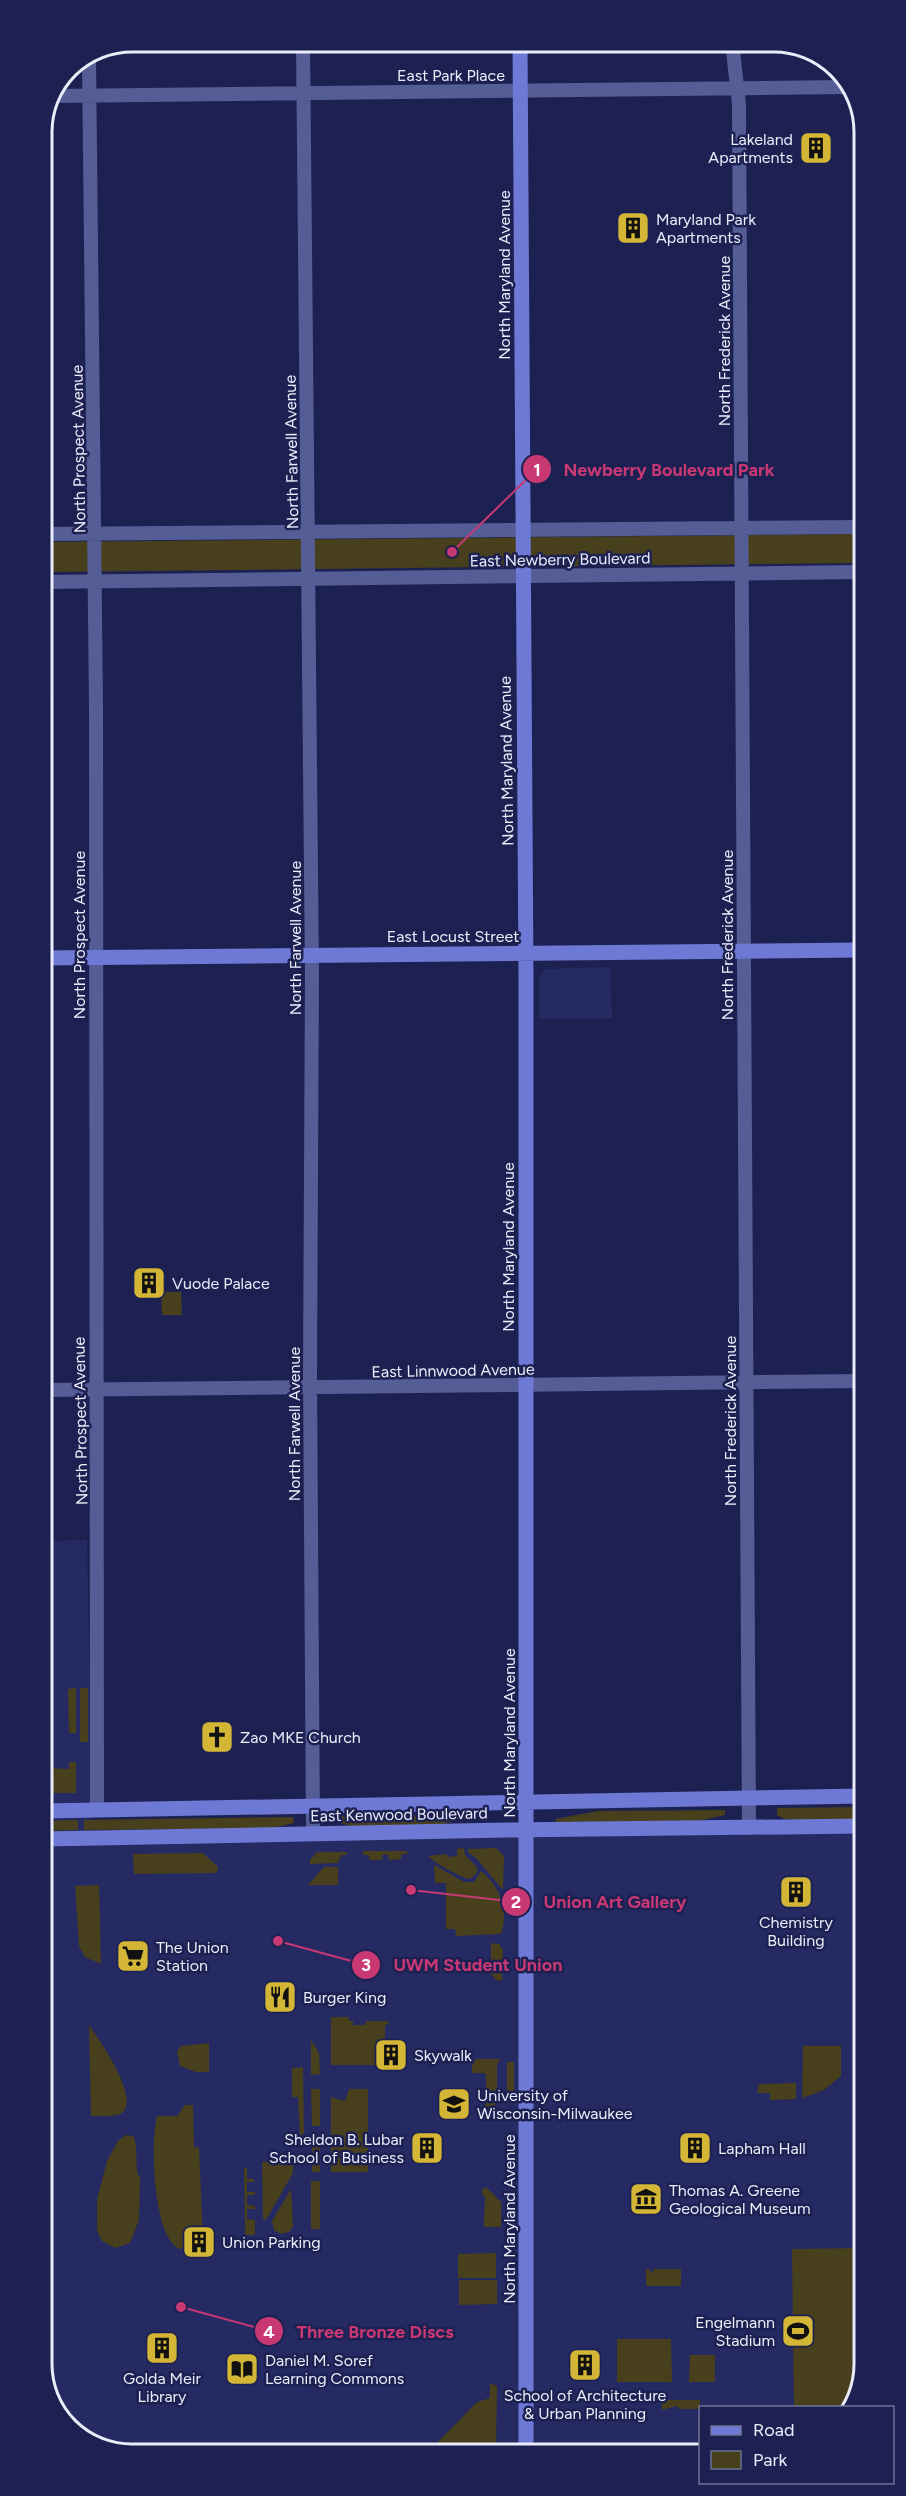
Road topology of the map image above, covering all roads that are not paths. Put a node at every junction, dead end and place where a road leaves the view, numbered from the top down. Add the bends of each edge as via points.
1 (303, 53) edge
2 (520, 53) edge
3 (733, 53) edge
4 (90, 65) edge
5 (839, 87) edge
6 (738, 88) junction
7 (520, 91) junction
8 (304, 93) junction
9 (62, 96) edge
10 (90, 96) junction
11 (854, 527) edge
12 (743, 528) junction
13 (524, 530) junction
14 (309, 532) junction
15 (53, 534) edge
16 (95, 534) junction
17 (854, 572) edge
18 (743, 573) junction
19 (524, 576) junction
20 (310, 579) junction
21 (95, 581) junction
22 (53, 582) edge
23 (854, 950) edge
24 (743, 952) junction
25 (526, 954) junction
26 (312, 956) junction
27 (53, 958) edge
28 (95, 958) junction
29 (854, 1381) edge
30 (747, 1382) junction
31 (526, 1386) junction
32 (311, 1388) junction
33 (96, 1389) junction
34 (52, 1390) edge
35 (854, 1796) edge
36 (749, 1799) junction
37 (527, 1802) junction
38 (312, 1808) junction
39 (98, 1810) junction
40 (52, 1811) edge
41 (854, 1826) edge
42 (749, 1828) junction
43 (527, 1830) junction
44 (313, 1834) junction
45 (52, 1839) edge
46 (526, 2444) edge

1 - 8 street, North Farwell Avenue
2 - 7 street, North Maryland Avenue
3 - 6 street, North Frederick Avenue
4 - 10 street, North Prospect Avenue
5 - 6 street, East Park Place
6 - 7 street, East Park Place
6 - 12 street, North Frederick Avenue
7 - 8 street, East Park Place
7 - 13 street, North Maryland Avenue
8 - 10 street, East Park Place
8 - 14 street, North Farwell Avenue
9 - 10 street, East Park Place
10 - 16 street, North Prospect Avenue
11 - 12 street, East Newberry Boulevard
12 - 13 street, East Newberry Boulevard
12 - 18 street, North Frederick Avenue
13 - 14 street, East Newberry Boulevard
13 - 19 street, North Maryland Avenue
14 - 16 street, East Newberry Boulevard
14 - 20 street, North Farwell Avenue
15 - 16 street, East Newberry Boulevard
16 - 21 street, North Prospect Avenue
17 - 18 street, East Newberry Boulevard
18 - 19 street, East Newberry Boulevard
18 - 24 street, North Frederick Avenue
19 - 20 street, East Newberry Boulevard
19 - 25 street, North Maryland Avenue
20 - 21 street, East Newberry Boulevard
20 - 26 street, North Farwell Avenue
21 - 22 street, East Newberry Boulevard
21 - 28 street, North Prospect Avenue
23 - 24 street, East Locust Street
24 - 25 street, East Locust Street
24 - 30 street, North Frederick Avenue
25 - 26 street, East Locust Street
25 - 31 street, North Maryland Avenue
26 - 28 street, East Locust Street
26 - 32 street, North Farwell Avenue
27 - 28 street, East Locust Street
28 - 33 street, North Prospect Avenue
29 - 30 street, East Linnwood Avenue
30 - 31 street, East Linnwood Avenue
30 - 36 street, North Frederick Avenue
31 - 32 street, East Linnwood Avenue
31 - 37 street, North Maryland Avenue
32 - 33 street, East Linnwood Avenue
32 - 38 street, North Farwell Avenue
33 - 34 street, East Linnwood Avenue
33 - 39 street, North Prospect Avenue
35 - 36 street, East Kenwood Boulevard
36 - 37 street, East Kenwood Boulevard
36 - 42 street, North Frederick Avenue
37 - 38 street, East Kenwood Boulevard
37 - 43 street, North Maryland Avenue
38 - 39 street, East Kenwood Boulevard
38 - 44 street, North Farwell Avenue
39 - 40 street, East Kenwood Boulevard
41 - 42 street, East Kenwood Boulevard
42 - 43 street, East Kenwood Boulevard
43 - 44 street, East Kenwood Boulevard
43 - 46 street, North Maryland Avenue
44 - 45 street, East Kenwood Boulevard

